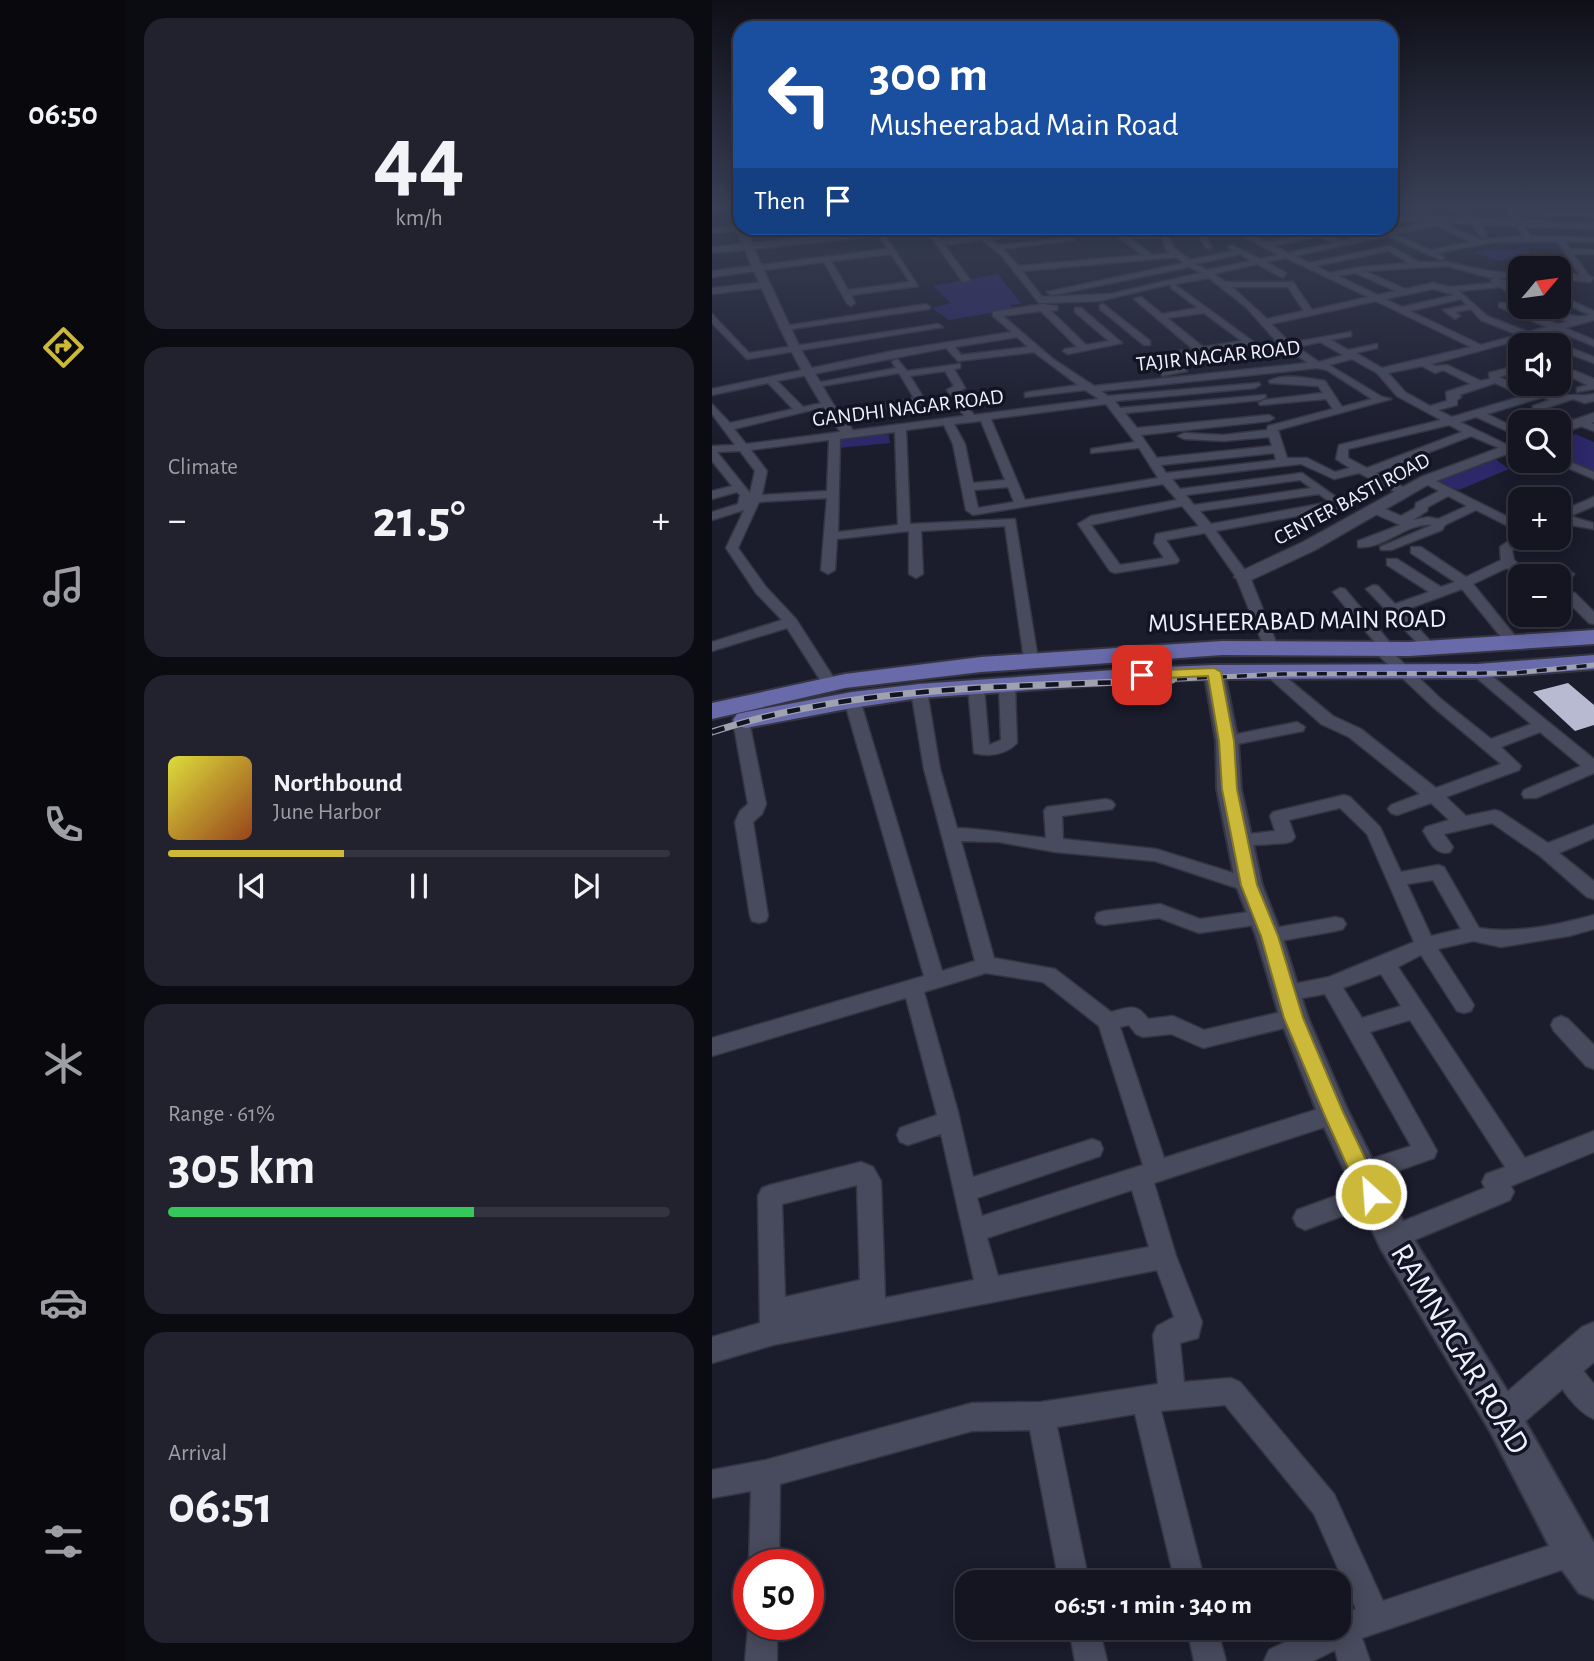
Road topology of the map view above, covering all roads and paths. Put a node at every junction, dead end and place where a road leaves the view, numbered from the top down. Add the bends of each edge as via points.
1 (766, 285) edge
2 (761, 286) edge
3 (841, 286) edge
4 (903, 286) edge
5 (914, 286) edge
6 (1028, 286) edge
7 (1096, 286) edge
8 (1149, 286) edge
9 (1163, 286) edge
10 (1174, 286) junction
11 (1182, 286) edge
12 (1224, 286) edge
13 (1291, 286) edge
14 (1352, 286) edge
15 (1390, 286) edge
16 (1416, 286) edge
17 (1456, 286) edge
18 (1155, 289) junction
19 (712, 291) edge
20 (1404, 292) junction
21 (845, 293) junction
22 (1034, 294) junction
23 (1463, 296) junction
24 (1377, 298) junction
25 (1138, 299) junction
26 (1508, 303) edge
27 (1571, 303) edge
28 (1502, 305) junction
29 (1594, 306) edge
30 (1103, 307) junction
31 (1045, 308) junction
32 (1582, 308) junction
33 (1207, 310) junction
34 (1401, 310) junction
35 (1478, 312) junction
36 (1254, 313) junction
37 (1306, 314) junction
38 (1242, 315) dead end
39 (1594, 315) edge
40 (1455, 316) dead end
41 (712, 317) edge
42 (858, 317) junction
43 (1159, 317) junction
44 (1229, 317) dead end
45 (1217, 319) junction
46 (1568, 319) edge
47 (1575, 322) junction
48 (1078, 324) junction
49 (1126, 326) junction
50 (784, 327) junction
51 (938, 327) dead end
52 (1266, 327) junction
53 (1555, 327) junction
54 (1337, 328) dead end
55 (1442, 329) junction
56 (1524, 333) edge
57 (1535, 333) edge
58 (1019, 334) junction
59 (1348, 334) dead end
60 (870, 337) junction
61 (1322, 339) junction
62 (1508, 340) edge
63 (1147, 343) dead end
64 (1284, 343) junction
65 (948, 345) junction
66 (1594, 345) edge
67 (1226, 346) junction
68 (1374, 346) dead end
69 (794, 348) junction
70 (1480, 348) junction
71 (1036, 349) junction
72 (1085, 349) junction
73 (1200, 350) junction
74 (1068, 351) dead end
75 (1571, 352) edge
76 (1574, 353) junction
77 (893, 354) junction
78 (1571, 354) edge
79 (1237, 355) dead end
80 (1350, 355) junction
81 (1398, 358) dead end
82 (1594, 360) edge
83 (1423, 363) junction
84 (968, 365) dead end
85 (1317, 365) junction
86 (1594, 366) edge
87 (948, 367) junction
88 (1406, 367) junction
89 (1286, 369) junction
90 (1379, 370) junction
91 (1508, 371) edge
92 (808, 372) junction
93 (903, 372) junction
94 (1593, 372) edge
95 (1574, 374) junction
96 (1253, 375) junction
97 (1571, 375) edge
98 (769, 379) junction
99 (1182, 380) junction
100 (1296, 380) junction
101 (1496, 380) junction
102 (1165, 381) junction
103 (1350, 381) junction
104 (816, 384) junction
105 (1508, 385) edge
106 (1571, 385) edge
107 (1091, 387) junction
108 (1478, 388) junction
109 (1190, 391) junction
110 (1462, 391) junction
111 (1594, 391) edge
112 (712, 392) edge
113 (1326, 392) junction
114 (1401, 394) junction
115 (1029, 396) dead end
116 (1532, 396) edge
117 (1550, 396) edge
118 (921, 400) junction
119 (1380, 400) junction
120 (1489, 400) dead end
121 (1557, 400) junction
122 (1198, 403) junction
123 (1111, 404) junction
124 (1185, 405) junction
125 (1501, 406) junction
126 (712, 408) edge
127 (830, 410) junction
128 (1430, 410) junction
129 (801, 411) junction
130 (1339, 411) junction
131 (1477, 413) junction
132 (1268, 415) junction
133 (1207, 416) junction
134 (1594, 416) edge
135 (985, 418) junction
136 (971, 419) junction
137 (946, 421) junction
138 (1451, 421) junction
139 (933, 422) junction
140 (1383, 423) dead end
141 (1577, 424) junction
142 (1198, 426) junction
143 (1571, 426) edge
144 (728, 427) junction
145 (900, 427) junction
146 (1365, 427) dead end
147 (1508, 428) edge
148 (1594, 428) edge
149 (1348, 432) dead end
150 (1471, 432) junction
151 (1399, 433) junction
152 (842, 435) junction
153 (1329, 437) dead end
154 (1170, 438) junction
155 (1223, 438) junction
156 (1381, 438) junction
157 (1138, 439) junction
158 (1365, 442) junction
159 (1508, 444) edge
160 (742, 448) junction
161 (1508, 448) edge
162 (1278, 449) junction
163 (1095, 451) dead end
164 (712, 452) edge
165 (1343, 453) junction
166 (1231, 454) junction
167 (1215, 455) junction
168 (1183, 459) junction
169 (1152, 462) junction
170 (1282, 463) junction
171 (1571, 466) edge
172 (1240, 468) junction
173 (1364, 471) junction
174 (728, 473) junction
175 (1594, 476) edge
176 (712, 478) edge
177 (1164, 479) junction
178 (1426, 480) junction
179 (1012, 483) junction
180 (1252, 484) junction
181 (740, 487) junction
182 (968, 487) junction
183 (1321, 490) junction
184 (1448, 491) junction
185 (1405, 493) junction
186 (831, 494) junction
187 (712, 495) edge
188 (755, 499) junction
189 (1264, 499) junction
190 (1019, 501) junction
191 (1184, 501) junction
192 (1591, 502) edge
193 (1478, 505) junction
194 (1377, 510) junction
195 (1571, 512) edge
196 (712, 516) edge
197 (1280, 516) junction
198 (1571, 520) edge
199 (1508, 521) edge
200 (909, 527) junction
201 (1207, 527) junction
202 (1591, 528) edge
203 (1406, 533) junction
204 (833, 536) junction
205 (1363, 544) dead end
206 (1508, 548) edge
207 (1392, 562) dead end
208 (1508, 562) junction
209 (1510, 564) edge
210 (828, 570) dead end
211 (916, 574) dead end
212 (1243, 577) junction
213 (1465, 583) junction
214 (1373, 589) dead end
215 (1340, 592) dead end
216 (1439, 592) junction
217 (1571, 597) edge
218 (1392, 610) junction
219 (1594, 620) edge
220 (791, 622) junction
221 (1594, 637) edge
222 (1515, 645) junction
223 (712, 647) edge
224 (1271, 647) junction
225 (1430, 648) junction
226 (1390, 656) junction
227 (1031, 659) junction
228 (1594, 662) edge
229 (1072, 670) junction
230 (1271, 671) junction
231 (1477, 671) junction
232 (1214, 672) junction
233 (829, 683) junction
234 (1007, 685) junction
235 (976, 687) junction
236 (919, 691) junction
237 (852, 700) junction
238 (712, 711) edge
239 (741, 721) junction
240 (1543, 725) junction
241 (1297, 727) dead end
242 (712, 729) edge
243 (1226, 741) junction
244 (1489, 746) junction
245 (1593, 767) edge
246 (1530, 794) dead end
247 (1434, 796) junction
248 (1106, 805) dead end
249 (1397, 809) dead end
250 (1463, 823) junction
251 (1594, 831) edge
252 (949, 834) junction
253 (1239, 840) junction
254 (1055, 846) junction
255 (1444, 847) dead end
256 (1546, 851) junction
257 (1395, 880) junction
258 (1249, 885) junction
259 (1594, 892) edge
260 (759, 916) dead end
261 (1104, 918) dead end
262 (1594, 922) edge
263 (1336, 924) dead end
264 (1266, 927) junction
265 (1473, 934) junction
266 (1425, 945) junction
267 (1385, 964) junction
268 (986, 965) junction
269 (924, 984) junction
270 (1330, 985) junction
271 (1289, 1005) junction
272 (1464, 1005) dead end
273 (1414, 1010) junction
274 (1108, 1021) junction
275 (1561, 1025) dead end
276 (1357, 1028) junction
277 (712, 1047) edge
278 (1594, 1060) edge
279 (1334, 1114) junction
280 (949, 1121) junction
281 (908, 1135) dead end
282 (1594, 1141) edge
283 (1092, 1149) dead end
284 (1520, 1170) junction
285 (1149, 1174) junction
286 (1366, 1183) junction
287 (964, 1191) junction
288 (1305, 1218) dead end
289 (973, 1231) junction
290 (1393, 1237) junction
291 (1165, 1256) junction
292 (989, 1290) junction
293 (873, 1301) junction
294 (772, 1322) junction
295 (1594, 1339) edge
296 (712, 1350) edge
297 (1563, 1366) junction
298 (1158, 1398) junction
299 (1594, 1406) edge
300 (1041, 1416) junction
301 (1504, 1418) junction
302 (766, 1474) junction
303 (712, 1484) edge
304 (764, 1549) edge
305 (1585, 1565) edge
306 (1072, 1570) edge
307 (1188, 1570) edge
308 (1376, 1620) junction
309 (1351, 1627) edge
310 (762, 1640) edge
311 (1087, 1640) edge
312 (1205, 1640) edge
313 (1321, 1640) edge
314 (1347, 1640) edge
315 (761, 1661) edge
316 (1091, 1661) edge
317 (1210, 1661) edge
318 (1280, 1661) edge
319 (1354, 1661) edge

1 - 50 street
2 - 19 street
3 - 21 street
4 - 21 street
5 - 42 street via 911,296 922,307
6 - 22 street
7 - 22 street
8 - 18 street
9 - 18 street
10 - 11 street
10 - 18 street
10 - 33 street
12 - 36 street
13 - 37 street
14 - 24 street
15 - 20 street
16 - 20 street
17 - 23 street
18 - 25 street
18 - 48 street via 1143,289
20 - 24 street
21 - 42 street
22 - 48 street
23 - 34 street
23 - 35 street
24 - 34 street
24 - 37 street
25 - 30 street
25 - 43 street
26 - 28 street
27 - 32 street
28 - 35 street
28 - 53 street
29 - 32 street
30 - 48 street
30 - 49 street
31 - 48 street
31 - 48 street
31 - 58 street via 996,313
32 - 39 street
33 - 43 street
33 - 45 street
34 - 55 street
35 - 40 street via 1447,310
35 - 55 street
35 - 56 street
36 - 38 street
36 - 52 street
37 - 52 street
37 - 52 street via 1306,325
39 - 47 street
41 - 69 street via 747,356
42 - 50 street
42 - 60 street
43 - 73 street
44 - 45 street
45 - 67 street via 1250,342
46 - 47 street
47 - 53 street
48 - 49 street
48 - 72 street
48 - 72 street via 1117,343
49 - 63 street
50 - 69 street
51 - 60 street
52 - 64 street
53 - 57 street
53 - 66 street
54 - 64 street
55 - 70 street
58 - 65 street
58 - 71 street
59 - 61 street
60 - 69 street
61 - 64 street
61 - 80 street
62 - 70 street
64 - 85 street
65 - 71 street via 958,358
65 - 77 street
66 - 76 street
67 - 73 street
67 - 79 street
68 - 80 street
69 - 92 street
70 - 83 street
71 - 107 street
72 - 74 street
73 - 102 street via 1164,356 1182,371 1159,375
75 - 76 street
76 - 78 street
76 - 82 street
77 - 92 street
77 - 93 street
80 - 85 street
80 - 90 street
81 - 90 street
83 - 88 street
83 - 108 street via 1435,370 1444,367
84 - 87 street
85 - 89 street, TAJIR NAGAR ROAD
85 - 103 street, TAJIR NAGAR ROAD
86 - 95 street
87 - 93 street
87 - 136 street via 960,388 952,390
88 - 90 street
88 - 110 street
89 - 96 street, TAJIR NAGAR ROAD
89 - 100 street
90 - 103 street
90 - 114 street
91 - 101 street via 1493,375
92 - 98 street
92 - 104 street
93 - 104 street
93 - 118 street
94 - 95 street
95 - 97 street
95 - 111 street via 1591,382
96 - 99 street, TAJIR NAGAR ROAD
96 - 100 street
96 - 109 street
96 - 132 street
98 - 112 street
98 - 129 street
99 - 102 street, TAJIR NAGAR ROAD
99 - 109 street
100 - 113 street via 1321,383
101 - 105 street
101 - 108 street
102 - 107 street, TAJIR NAGAR ROAD
103 - 113 street
103 - 119 street, TAJIR NAGAR ROAD
104 - 127 street
106 - 111 street
107 - 115 street, TAJIR NAGAR ROAD
107 - 123 street
108 - 110 street
109 - 122 street
109 - 123 street
110 - 128 street via 1450,394 1456,397 1450,399 1453,403
111 - 121 street via 1585,400 1573,396
113 - 130 street
113 - 132 street
114 - 119 street
114 - 128 street
116 - 125 street
117 - 121 street
118 - 127 street
118 - 139 street
119 - 130 street
120 - 125 street
121 - 141 street via 1537,408
122 - 124 street
122 - 132 street
122 - 133 street
123 - 124 street
123 - 135 street, GANDHI NAGAR ROAD
123 - 157 street
124 - 142 street
125 - 131 street
126 - 144 street
127 - 129 street
127 - 152 street
128 - 138 street
129 - 144 street
130 - 132 street
131 - 138 street
131 - 147 street
132 - 133 street
132 - 142 street
132 - 155 street
132 - 162 street
133 - 142 street
134 - 141 street
135 - 136 street, GANDHI NAGAR ROAD
135 - 179 street
136 - 137 street, GANDHI NAGAR ROAD
137 - 139 street, GANDHI NAGAR ROAD
137 - 182 street via 959,444
138 - 150 street
138 - 151 street
139 - 145 street, GANDHI NAGAR ROAD
140 - 151 street
141 - 143 street
141 - 148 street
142 - 154 street
142 - 155 street
142 - 157 street
142 - 167 street
144 - 160 street
145 - 152 street, GANDHI NAGAR ROAD
145 - 200 street
146 - 156 street
149 - 158 street
150 - 159 street
150 - 173 street
151 - 156 street
152 - 160 street, GANDHI NAGAR ROAD
152 - 186 street
153 - 165 street
154 - 157 street
154 - 168 street
155 - 166 street
156 - 158 street
157 - 163 street
157 - 169 street
158 - 165 street
160 - 164 street, GANDHI NAGAR ROAD
160 - 188 street via 761,471
161 - 178 street, CENTER BASTI ROAD
162 - 166 street
162 - 170 street
164 - 174 street
165 - 173 street
166 - 167 street
166 - 172 street
167 - 168 street
168 - 169 street
169 - 177 street
170 - 172 street
170 - 173 street via 1303,460 1334,476
171 - 175 street
172 - 177 street
172 - 180 street
173 - 185 street
174 - 176 street
174 - 181 street
177 - 190 street
177 - 191 street
178 - 184 street
178 - 185 street, CENTER BASTI ROAD
179 - 182 street
179 - 190 street
180 - 183 street via 1302,476
180 - 189 street
180 - 191 street
181 - 187 street
181 - 196 street via 746,495 744,506
182 - 190 street via 970,500
183 - 189 street
183 - 197 street via 1340,504
184 - 193 street
184 - 203 street via 1420,506 1423,508
185 - 194 street, CENTER BASTI ROAD
186 - 188 street
186 - 204 street
188 - 220 street via 732,548 761,590
189 - 191 street
189 - 197 street
191 - 201 street
191 - 201 street via 1084,524 1120,570 1169,561 1172,557 1160,537
192 - 195 street
192 - 202 street
193 - 199 street
193 - 203 street via 1438,527
194 - 203 street
194 - 212 street, CENTER BASTI ROAD
197 - 201 street
198 - 202 street
200 - 204 street
200 - 211 street
200 - 227 street via 1011,522
201 - 212 street
203 - 205 street via 1377,551
203 - 213 street
204 - 210 street
206 - 208 street
207 - 216 street
208 - 209 street
208 - 213 street
212 - 224 street
213 - 216 street
213 - 222 street
214 - 218 street
215 - 226 street
216 - 218 street
217 - 219 street
218 - 225 street
220 - 223 street
220 - 233 street
221 - 222 main road, MUSHEERABAD MAIN ROAD
222 - 225 main road, MUSHEERABAD MAIN ROAD
224 - 226 main road, MUSHEERABAD MAIN ROAD
224 - 229 main road, MUSHEERABAD MAIN ROAD
225 - 226 main road, MUSHEERABAD MAIN ROAD
226 - 230 main road, MUSHEERABAD MAIN ROAD
226 - 231 main road, MUSHEERABAD MAIN ROAD
226 - 244 street
227 - 229 main road, MUSHEERABAD MAIN ROAD
227 - 233 main road, MUSHEERABAD MAIN ROAD
228 - 231 main road, MUSHEERABAD MAIN ROAD
229 - 232 main road, MUSHEERABAD MAIN ROAD
229 - 234 main road, MUSHEERABAD MAIN ROAD
230 - 232 main road, MUSHEERABAD MAIN ROAD
230 - 247 street via 1327,720 1355,733
231 - 240 street
232 - 243 main road, RAMNAGAR ROAD
233 - 238 main road, MUSHEERABAD MAIN ROAD
234 - 235 main road, MUSHEERABAD MAIN ROAD
234 - 235 street via 1009,743 991,751 980,749
235 - 236 main road, MUSHEERABAD MAIN ROAD
236 - 237 main road, MUSHEERABAD MAIN ROAD
236 - 252 street
237 - 239 main road, MUSHEERABAD MAIN ROAD
237 - 269 street
239 - 242 main road, MUSHEERABAD MAIN ROAD
239 - 260 street via 757,804 744,822
240 - 244 street
240 - 245 street
241 - 243 street
243 - 253 main road, RAMNAGAR ROAD
244 - 247 street via 1514,766
245 - 246 street
247 - 249 street
247 - 250 street
248 - 254 street via 1053,811
250 - 255 street via 1432,831
250 - 256 street via 1495,816
251 - 256 street
252 - 254 street via 999,836
252 - 268 street
253 - 257 street via 1286,837 1279,816 1344,801 1374,831
253 - 258 main road, RAMNAGAR ROAD
254 - 258 street via 1156,855
256 - 259 street
257 - 265 street via 1438,872
257 - 266 street
258 - 264 main road, RAMNAGAR ROAD
261 - 264 street via 1160,911 1199,926
262 - 265 street via 1501,939
263 - 264 street
264 - 271 main road, RAMNAGAR ROAD
265 - 266 street
266 - 267 street
266 - 272 street
267 - 270 street
267 - 273 street
268 - 269 street
268 - 274 street via 1048,975
269 - 277 street
269 - 280 street
270 - 271 street
270 - 276 street
271 - 274 street via 1203,1039 1173,1025 1143,1028 1134,1015
271 - 279 main road, RAMNAGAR ROAD
273 - 276 street
273 - 284 street
274 - 285 street
275 - 278 street
276 - 286 street via 1426,1151
279 - 285 street
279 - 286 main road, RAMNAGAR ROAD
280 - 281 street
280 - 287 street
282 - 284 street
283 - 287 street
284 - 290 street via 1494,1182 1502,1192
285 - 289 street
285 - 291 street
286 - 288 street
286 - 290 main road, RAMNAGAR ROAD
287 - 289 street
289 - 292 street
290 - 301 main road, RAMNAGAR ROAD
291 - 292 street
291 - 298 street via 1189,1329 1166,1335
292 - 293 street
293 - 294 street
293 - 294 street via 869,1181 861,1173 770,1196
294 - 296 street
295 - 297 street
297 - 299 street
297 - 301 street
298 - 300 street
298 - 307 street
298 - 308 street via 1231,1391 1324,1504
300 - 302 street via 972,1417
300 - 306 street
301 - 305 main road, RAMNAGAR ROAD
302 - 303 street
302 - 304 street
305 - 308 street
308 - 309 street
310 - 315 street
311 - 316 street
312 - 317 street
313 - 318 street
314 - 319 street

